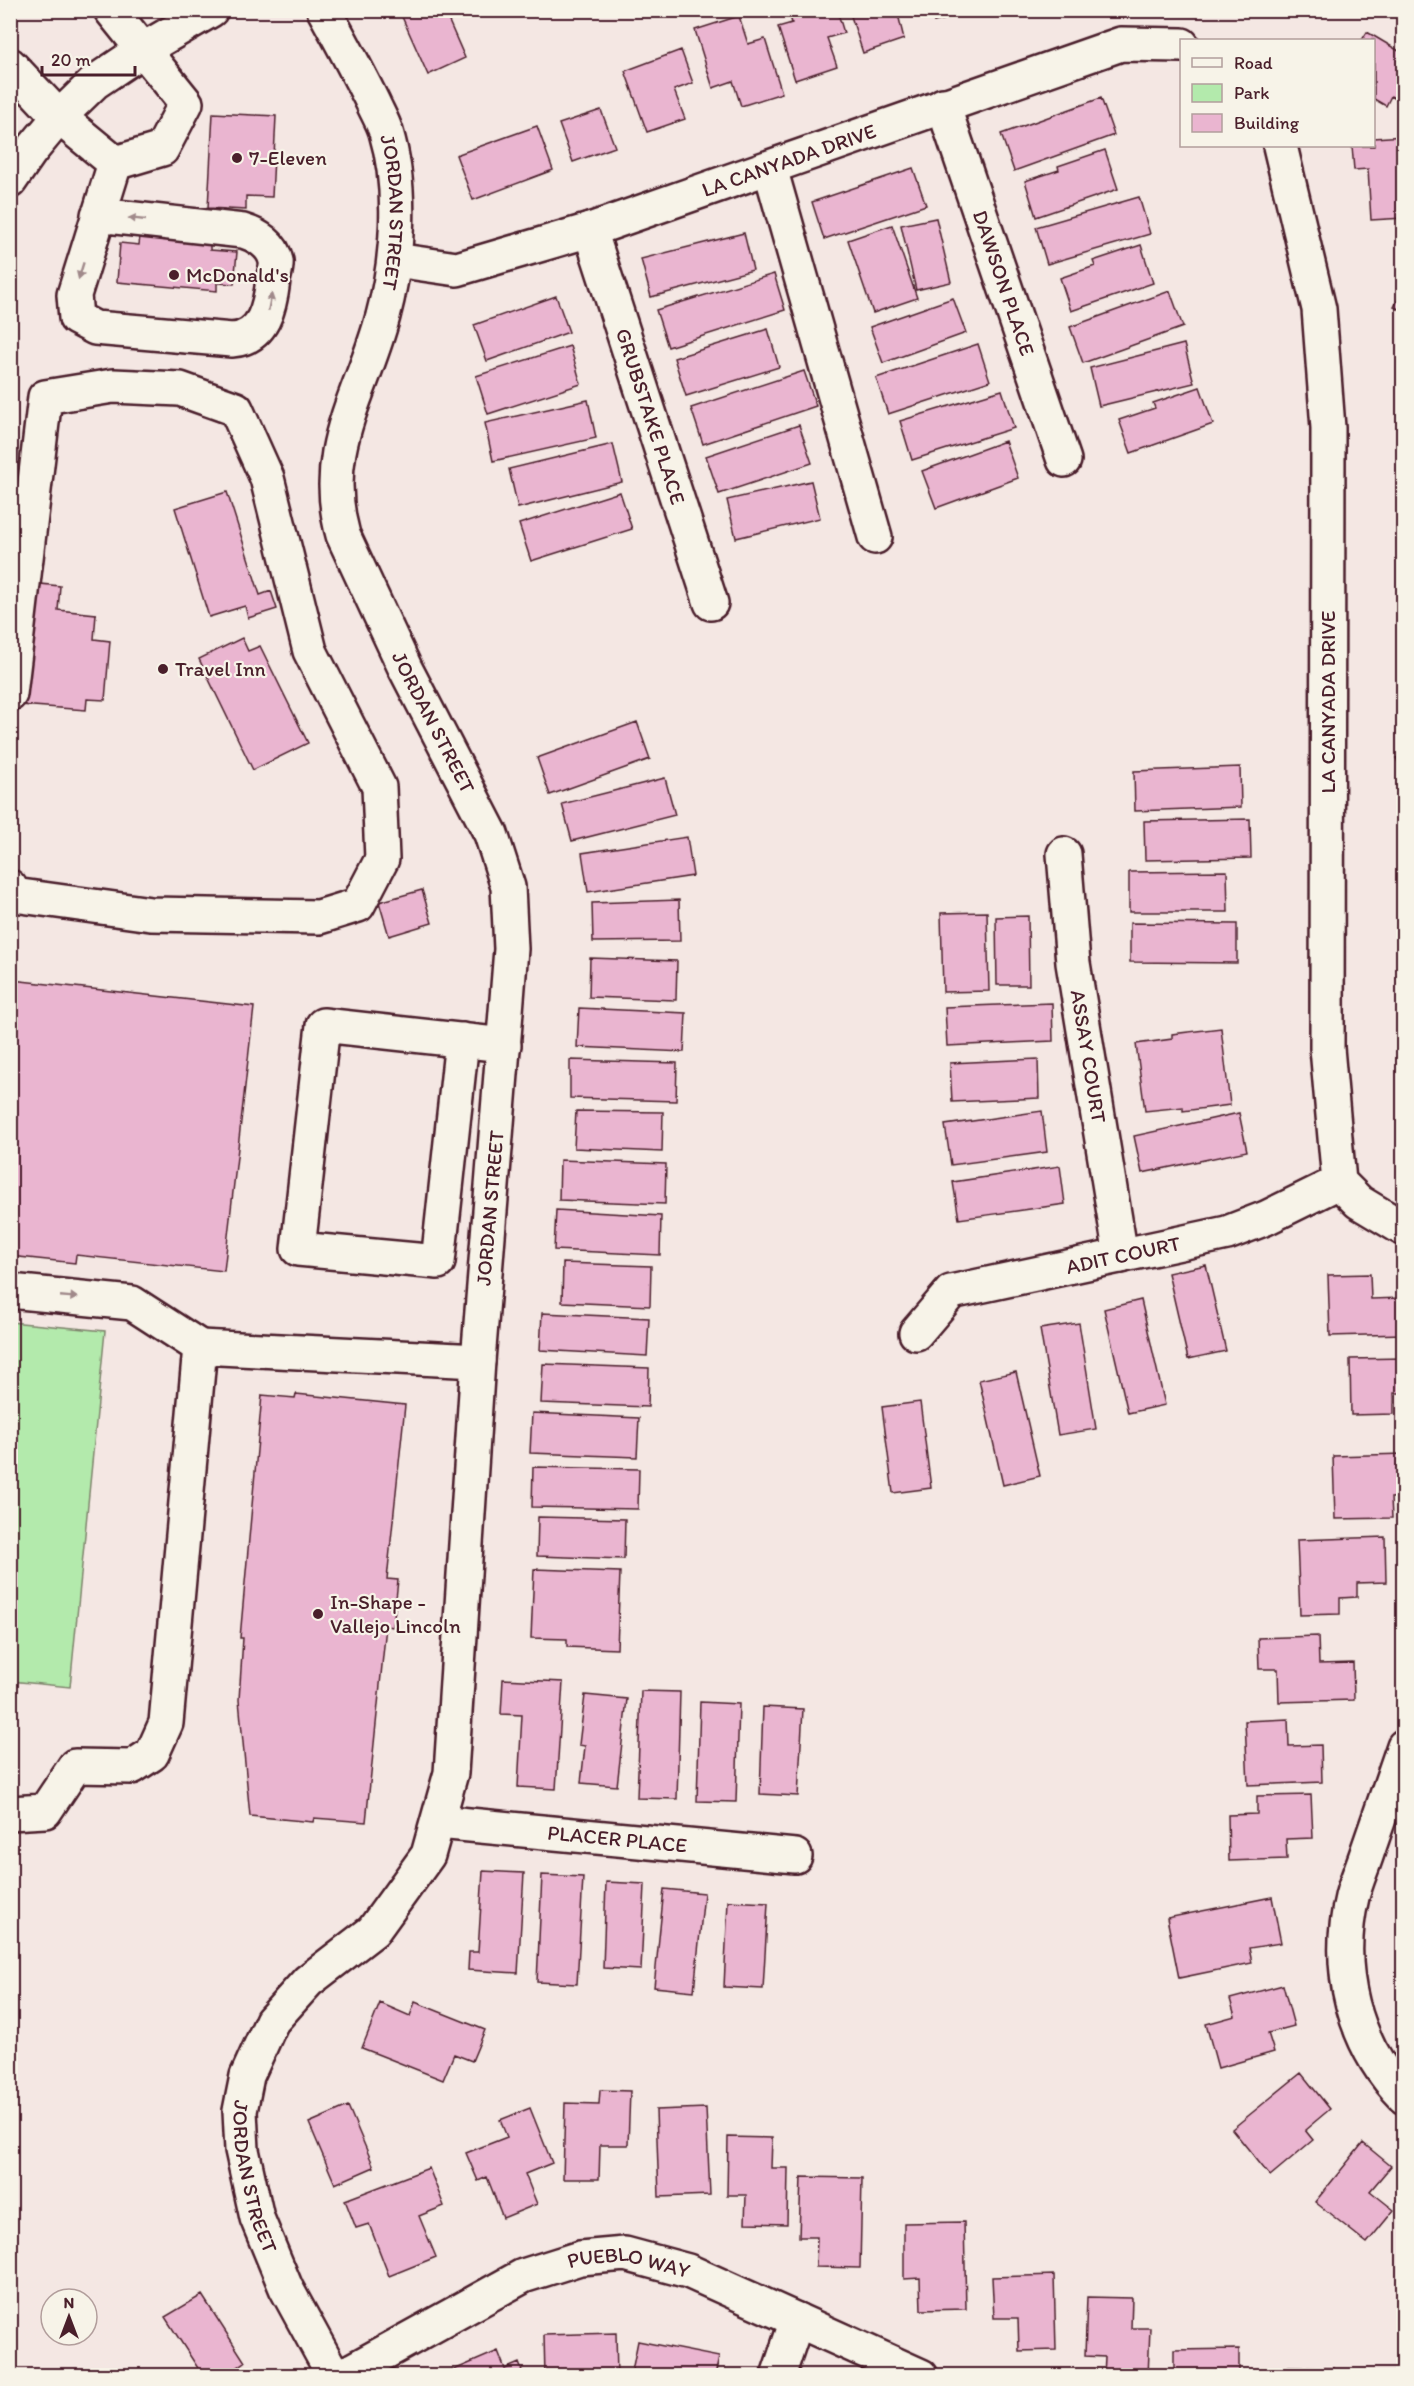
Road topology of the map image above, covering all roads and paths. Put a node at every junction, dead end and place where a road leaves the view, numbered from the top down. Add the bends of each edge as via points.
1 (111, 10) edge
2 (211, 10) edge
3 (324, 10) edge
4 (1180, 45) edge
5 (144, 49) junction
6 (10, 65) edge
7 (943, 105) junction
8 (58, 117) junction
9 (1280, 147) edge
10 (115, 164) junction
11 (770, 168) junction
12 (10, 181) edge
13 (98, 215) junction
14 (590, 230) junction
15 (395, 260) junction
16 (1064, 460) dead end
17 (875, 537) dead end
18 (15, 601) edge
19 (711, 603) dead end
20 (10, 694) edge
21 (1064, 854) dead end
22 (10, 887) edge
23 (462, 1040) junction
24 (504, 1045) junction
25 (1340, 1182) junction
26 (1404, 1230) edge
27 (1121, 1256) junction
28 (10, 1291) edge
29 (916, 1333) dead end
30 (200, 1347) junction
31 (478, 1361) junction
32 (1404, 1746) edge
33 (10, 1813) edge
34 (438, 1822) junction
35 (795, 1856) dead end
36 (1404, 2096) edge
37 (797, 2320) junction
38 (334, 2376) edge
39 (342, 2376) edge
40 (778, 2376) edge
41 (921, 2376) edge

1 - 5 street
2 - 5 street
3 - 15 street, JORDAN STREET via 386,131 395,175
4 - 7 street, LA CANYADA DRIVE via 1121,44
5 - 8 street via 95,82
5 - 10 street via 186,103 162,149
6 - 8 street
7 - 11 street, LA CANYADA DRIVE
7 - 16 street, DAWSON PLACE
8 - 10 street
8 - 12 street
9 - 25 street, LA CANYADA DRIVE via 1319,309 1328,428 1327,1048
10 - 13 street
11 - 14 street, LA CANYADA DRIVE
11 - 17 street
13 -> 13 street via 74,295 76,318 95,328 232,340 246,337 264,320 270,308 276,262 257,235
14 - 15 street, LA CANYADA DRIVE via 457,269
14 - 19 street, GRUBSTAKE PLACE
15 - 24 street, JORDAN STREET via 383,316 338,454 337,511 343,534 405,668 491,834 508,887 511,949
18 - 20 street
18 - 22 street via 45,397 113,386 180,389 236,410 267,478 310,651 379,787 382,859 358,905 319,917 151,914 14,895
21 - 27 street, ASSAY COURT via 1073,963
23 - 23 street via 323,1025 298,1249 438,1262
23 - 24 street
24 - 31 street, JORDAN STREET
25 - 26 street via 1359,1202
25 - 27 street, ADIT COURT via 1227,1233
27 - 29 street, ADIT COURT via 951,1292
28 -> 30 street via 132,1303
30 - 31 street
30 - 33 street via 166,1723 152,1754 132,1767 75,1766 45,1811
31 - 34 street, JORDAN STREET via 451,1773
32 - 36 street via 1352,1898 1347,1940 1347,1986 1359,2028 1374,2058
34 - 35 street, PLACER PLACE
34 - 38 street, JORDAN STREET via 428,1855 373,1931 308,1981 272,2021 247,2076 240,2111 242,2150 257,2218 286,2288
37 - 39 street, PUEBLO WAY via 688,2271 626,2254 580,2258 523,2276
37 - 40 street
37 - 41 street, PUEBLO WAY

